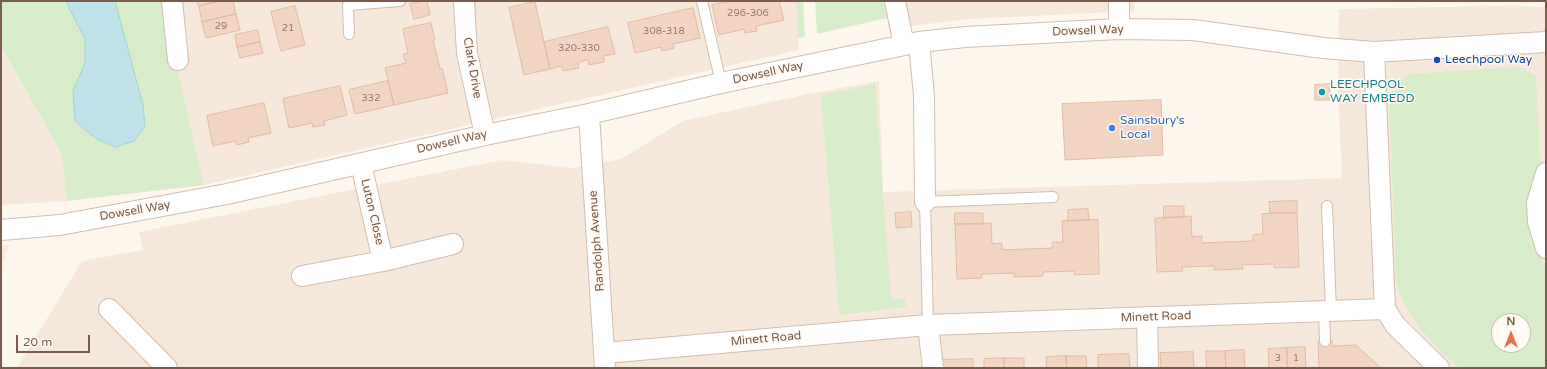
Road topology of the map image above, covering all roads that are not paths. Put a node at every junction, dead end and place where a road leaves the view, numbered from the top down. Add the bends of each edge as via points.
1 (172, 1) edge
2 (400, 1) edge
3 (464, 1) edge
4 (702, 1) edge
5 (895, 1) edge
6 (1119, 1) edge
7 (1119, 29) junction
8 (350, 34) dead end
9 (1546, 42) edge
10 (912, 43) junction
11 (1546, 48) edge
12 (1374, 52) junction
13 (178, 60) dead end
14 (721, 83) junction
15 (589, 114) junction
16 (485, 134) junction
17 (361, 164) junction
18 (1546, 173) edge
19 (1053, 197) dead end
20 (926, 202) junction
21 (1327, 206) dead end
22 (1, 230) edge
23 (453, 244) dead end
24 (1546, 248) edge
25 (383, 261) junction
26 (302, 276) dead end
27 (109, 309) dead end
28 (1385, 309) junction
29 (1327, 310) junction
30 (1147, 317) junction
31 (928, 325) junction
32 (1325, 341) dead end
33 (605, 361) edge
34 (167, 368) edge
35 (933, 368) edge
36 (1148, 368) edge
37 (1439, 368) edge

1 - 13 street
2 - 8 lane via 348,6
3 - 16 street, Clark Drive via 467,53
4 - 14 lane
5 - 10 street
6 - 7 street
7 - 10 street, Dowsell Way via 965,37
7 - 12 street, Dowsell Way via 1193,30 1323,48
9 - 11 street
9 - 12 street, Dowsell Way
10 - 14 street, Dowsell Way
10 - 20 street via 924,96
12 - 28 street
14 - 15 street, Dowsell Way
15 - 16 street, Dowsell Way
15 - 33 street, Randolph Avenue
16 - 17 street, Dowsell Way
17 - 22 street, Dowsell Way via 227,194 67,224
17 - 25 street, Luton Close
18 - 24 street via 1537,203 1538,222
19 - 20 lane
20 - 31 lane
21 - 29 lane
23 - 25 street, Luton Close
25 - 26 street, Luton Close
27 - 34 street
28 - 29 street, Minett Road
28 - 37 street via 1396,326
29 - 30 street, Minett Road
29 - 32 lane
30 - 31 street, Minett Road
30 - 36 street
31 - 33 street, Minett Road
31 - 35 street

